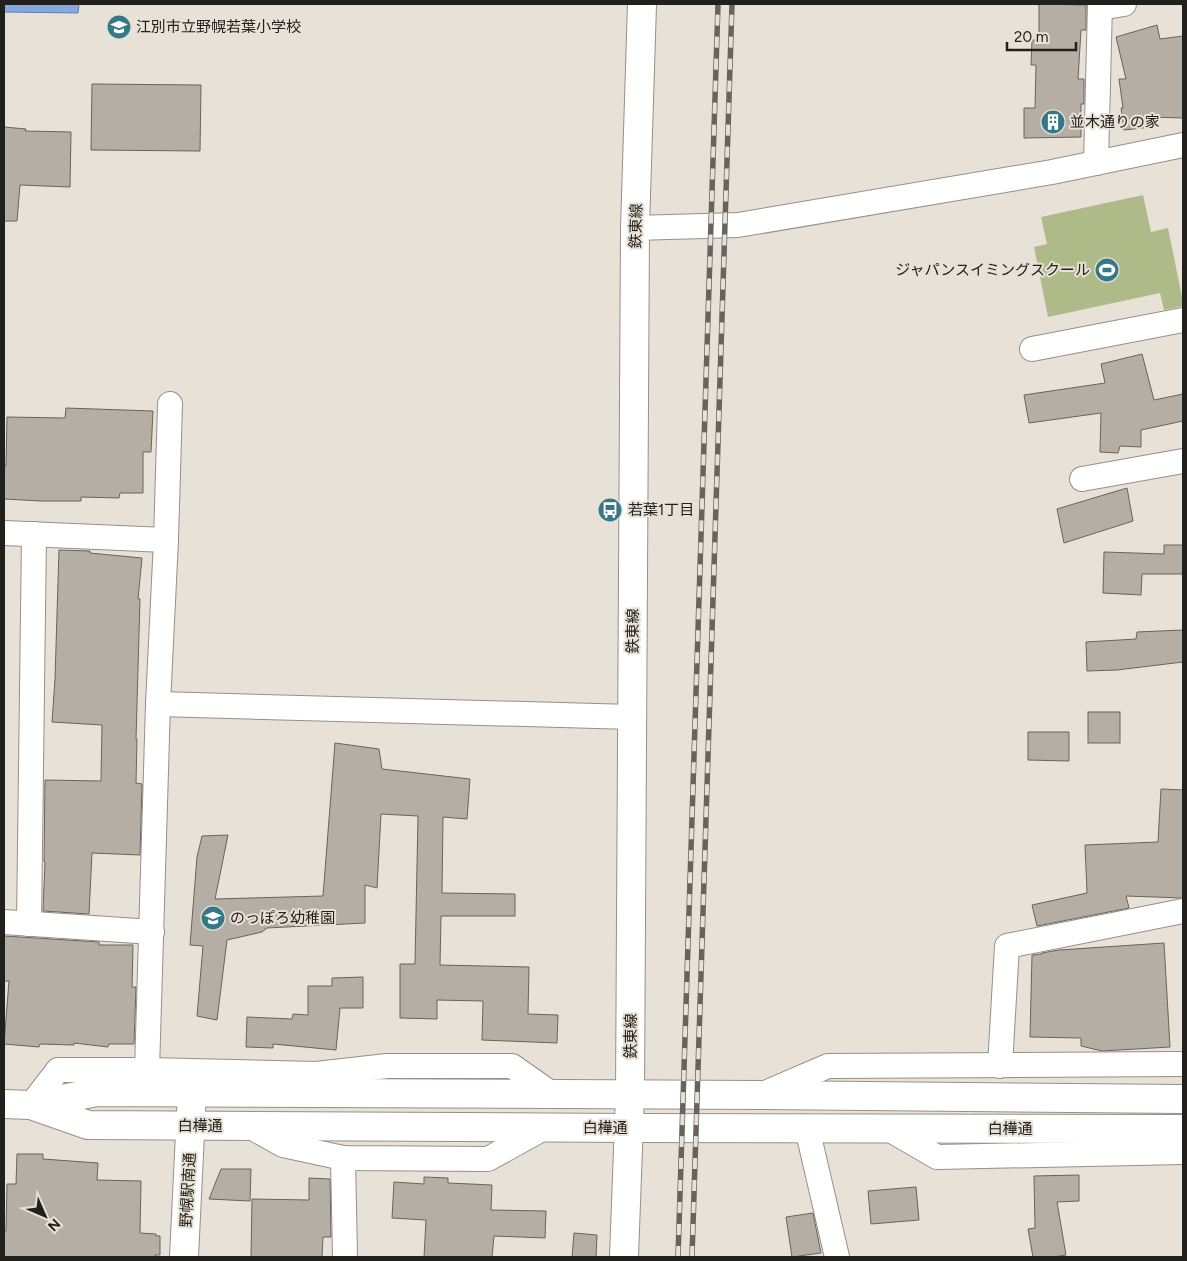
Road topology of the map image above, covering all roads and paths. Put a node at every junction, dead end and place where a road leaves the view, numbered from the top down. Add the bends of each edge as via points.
1 (642, 4) edge
2 (1124, 4) edge
3 (1100, 6) edge
4 (1183, 145) edge
5 (1096, 163) junction
6 (635, 228) junction
7 (1183, 320) edge
8 (1032, 349) dead end
9 (170, 404) dead end
10 (1183, 461) edge
11 (1082, 480) dead end
12 (4, 533) edge
13 (34, 534) junction
14 (166, 540) junction
15 (158, 704) junction
16 (632, 717) junction
17 (1183, 911) edge
18 (4, 922) edge
19 (30, 924) junction
20 (152, 932) junction
21 (1183, 1064) edge
22 (1000, 1066) junction
23 (147, 1070) junction
24 (192, 1092) junction
25 (552, 1094) junction
26 (630, 1095) junction
27 (761, 1095) junction
28 (1183, 1099) edge
29 (4, 1104) edge
30 (31, 1105) junction
31 (190, 1126) junction
32 (249, 1126) junction
33 (544, 1128) junction
34 (629, 1128) junction
35 (807, 1128) junction
36 (887, 1128) junction
37 (1183, 1129) edge
38 (1183, 1152) edge
39 (343, 1158) junction
40 (184, 1257) edge
41 (344, 1257) edge
42 (624, 1257) edge
43 (837, 1257) edge

1 - 6 main road, 鉄東線
2 - 3 street
3 - 5 street
4 - 5 street
5 - 6 street via 738,225
6 - 16 main road, 鉄東線
7 - 8 street
9 - 14 street
10 - 11 street
12 - 13 street
13 - 14 street
13 - 19 street
14 - 15 street
15 - 16 street
15 - 20 street
16 - 26 main road, 鉄東線
17 - 22 street via 1007,946
18 - 19 street
19 - 20 street
20 - 23 street
21 - 22 street
22 - 27 street via 828,1066
23 - 25 street via 316,1074 387,1066 512,1066
23 - 30 street via 58,1070
24 - 25 main road, 白樺通
24 - 30 main road, 白樺通 via 97,1092
24 - 31 main road, 野幌駅南通
25 - 26 main road, 白樺通
26 - 27 main road, 白樺通
26 - 34 main road, 鉄東線
27 - 28 main road, 白樺通
29 - 30 main road, 白樺通
30 - 31 main road, 白樺通 via 88,1125
31 - 32 main road, 白樺通
31 - 40 main road, 野幌駅南通
32 - 33 main road, 白樺通
32 - 39 street via 282,1145
33 - 34 main road, 白樺通
33 - 39 street via 488,1158
34 - 35 main road, 白樺通
34 - 42 main road, 鉄東線
35 - 36 main road, 白樺通
35 - 43 street
36 - 37 main road, 白樺通
36 - 38 street via 938,1157
39 - 41 street

